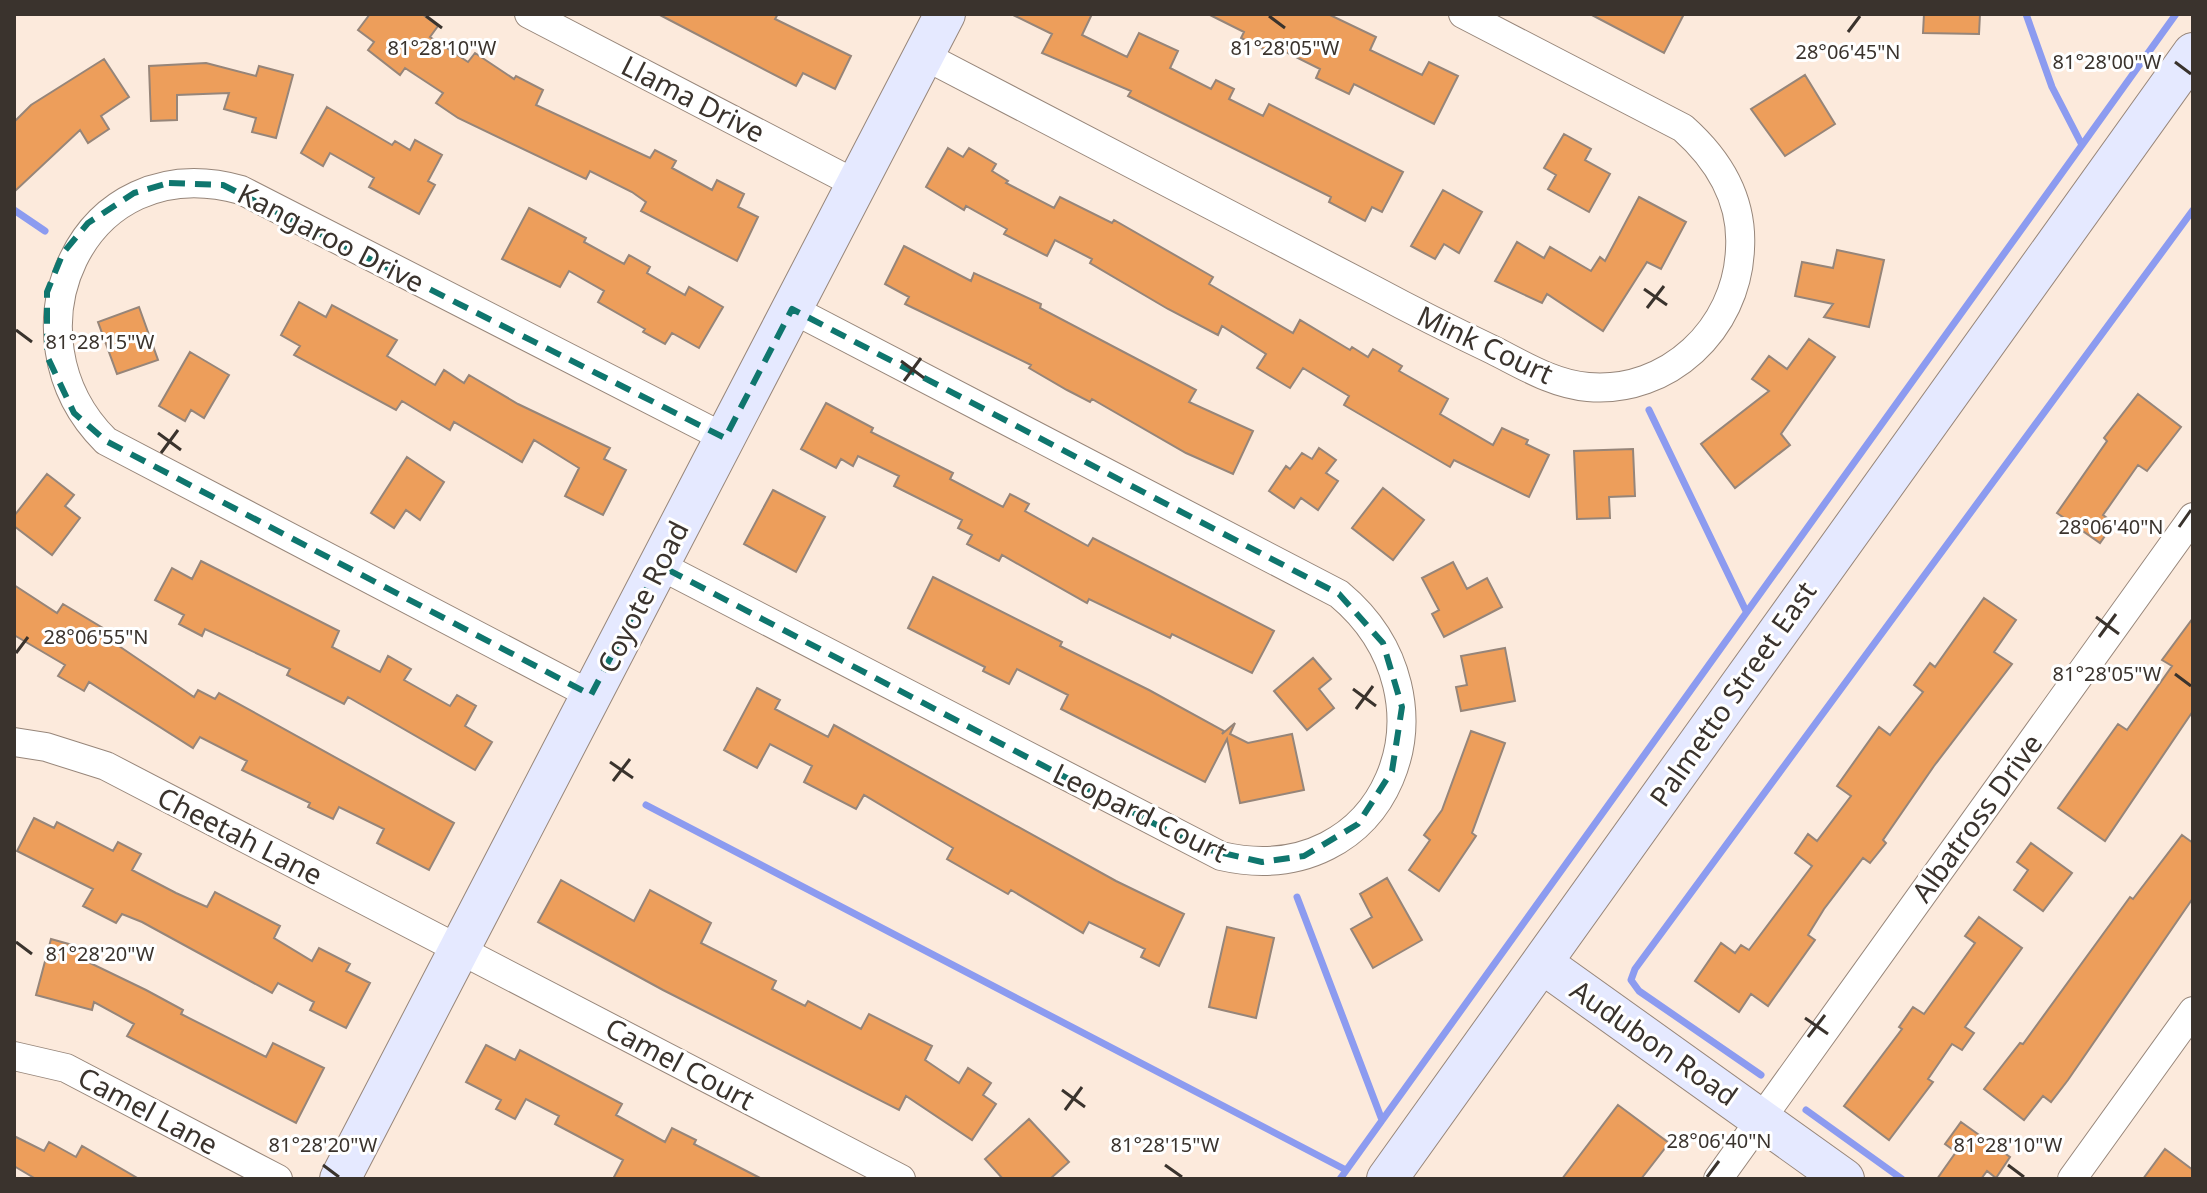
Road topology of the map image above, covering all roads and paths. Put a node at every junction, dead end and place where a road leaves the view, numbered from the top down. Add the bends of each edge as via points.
1 (529, 14) edge
2 (945, 14) edge
3 (1463, 14) edge
4 (2193, 53) edge
5 (923, 55) junction
6 (856, 184) junction
7 (792, 309) junction
8 (725, 438) junction
9 (2193, 517) edge
10 (659, 565) junction
11 (591, 695) junction
12 (14, 742) edge
13 (459, 949) junction
14 (1542, 963) junction
15 (2193, 1011) edge
16 (14, 1056) edge
17 (1761, 1119) junction
18 (278, 1179) edge
19 (340, 1179) edge
20 (901, 1179) edge
21 (1387, 1179) edge
22 (1718, 1179) edge
23 (1844, 1179) edge
24 (2072, 1179) edge

1 - 6 street, Llama Drive
2 - 5 street, Coyote Road
3 - 5 street, Mink Court via 1683,128 1727,182 1740,227 1738,273 1710,333 1681,362 1645,380 1605,388 1546,376
4 - 14 street, Palmetto Street East
5 - 6 street, Coyote Road
6 - 7 street, Coyote Road
7 - 8 street, Coyote Road
7 - 10 street, Leopard Court via 1347,601 1383,643 1399,685 1402,729 1384,791 1342,837 1304,856 1262,862 1221,856
8 - 10 street, Coyote Road
8 - 11 street, Kangaroo Drive via 232,188 187,182 134,193 88,223 63,253 47,292 43,335 53,376 89,428
9 - 17 street, Albatross Drive
10 - 11 street, Coyote Road
11 - 13 street, Coyote Road
12 - 13 street, Cheetah Lane via 106,766
13 - 19 street, Coyote Road
13 - 20 street, Camel Court
14 - 17 street, Audubon Road
14 - 21 street, Palmetto Street East
15 - 24 street
16 - 18 street, Camel Lane via 66,1068
17 - 22 street, Albatross Drive
17 - 23 street, Audubon Road

